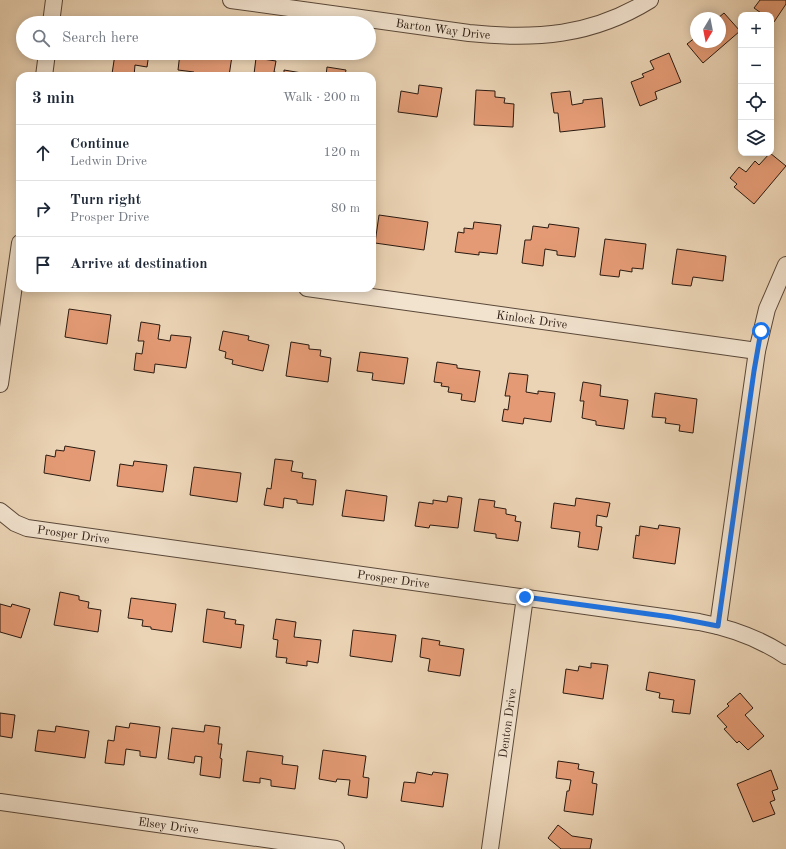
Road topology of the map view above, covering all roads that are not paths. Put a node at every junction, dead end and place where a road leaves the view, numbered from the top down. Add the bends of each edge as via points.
1 (54, 0) edge
2 (231, 0) edge
3 (650, 0) edge
4 (52, 16) edge
5 (346, 16) edge
6 (376, 20) edge
7 (46, 60) edge
8 (45, 72) edge
9 (786, 265) edge
10 (16, 274) edge
11 (336, 292) edge
12 (757, 351) junction
13 (0, 384) edge
14 (0, 511) edge
15 (525, 597) junction
16 (718, 626) junction
17 (786, 656) edge
18 (0, 802) edge
19 (336, 849) edge
20 (490, 849) edge

1 - 4 street
2 - 5 street, Barton Way Drive
3 - 6 street, Barton Way Drive via 594,26 528,37 469,33
7 - 8 street
9 - 12 street via 767,309
10 - 13 street
11 - 12 street, Kinlock Drive
12 - 16 street
14 - 15 street, Prosper Drive via 15,523 27,528
15 - 16 street, Prosper Drive
15 - 20 street, Denton Drive
16 - 17 street, Prosper Drive via 758,639
18 - 19 street, Elsey Drive

